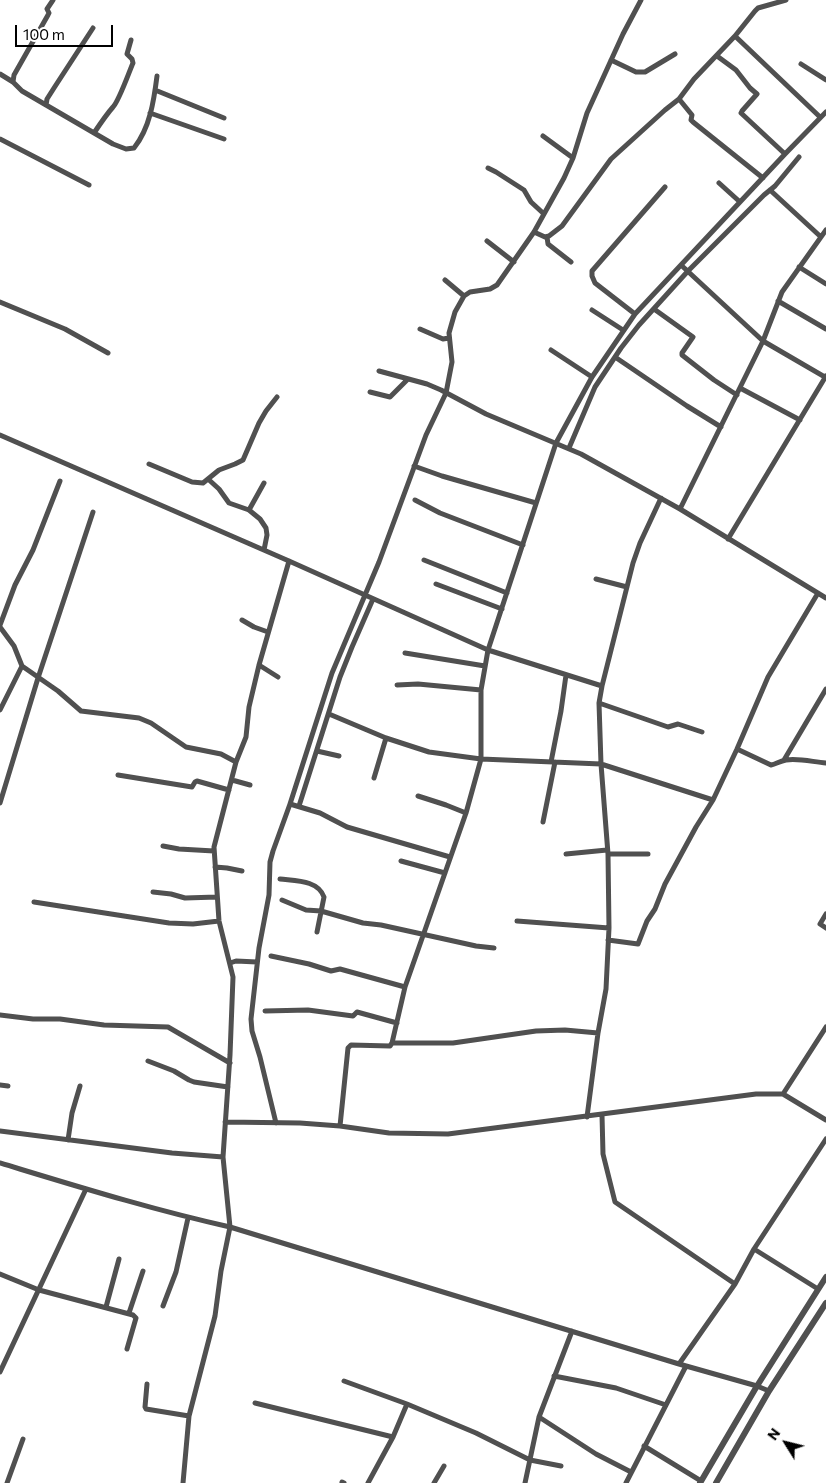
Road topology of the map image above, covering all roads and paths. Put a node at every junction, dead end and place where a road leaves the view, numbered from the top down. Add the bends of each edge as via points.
1 (53, 0) edge
2 (641, 0) edge
3 (786, 0) edge
4 (93, 28) dead end
5 (735, 36) junction
6 (132, 40) dead end
7 (675, 54) dead end
8 (717, 56) junction
9 (611, 60) junction
10 (801, 64) dead end
11 (0, 74) edge
12 (156, 76) dead end
13 (826, 80) edge
14 (13, 82) junction
15 (155, 90) junction
16 (679, 99) junction
17 (46, 105) junction
18 (826, 112) edge
19 (150, 113) junction
20 (820, 117) junction
21 (224, 118) dead end
22 (94, 133) junction
23 (543, 136) dead end
24 (0, 139) edge
25 (224, 139) dead end
26 (785, 154) junction
27 (799, 157) dead end
28 (573, 158) junction
29 (488, 168) dead end
30 (763, 178) junction
31 (719, 183) dead end
32 (89, 185) dead end
33 (665, 188) dead end
34 (770, 190) junction
35 (740, 202) junction
36 (544, 214) junction
37 (826, 230) edge
38 (534, 232) junction
39 (547, 237) junction
40 (821, 237) junction
41 (487, 241) dead end
42 (514, 262) junction
43 (571, 262) dead end
44 (682, 265) junction
45 (799, 267) junction
46 (688, 271) junction
47 (445, 280) dead end
48 (826, 284) edge
49 (464, 296) junction
50 (0, 302) edge
51 (778, 302) junction
52 (654, 309) junction
53 (592, 310) dead end
54 (633, 317) junction
55 (639, 325) junction
56 (420, 329) dead end
57 (826, 329) edge
58 (623, 330) junction
59 (449, 338) junction
60 (763, 341) junction
61 (551, 350) dead end
62 (108, 353) dead end
63 (614, 357) junction
64 (379, 372) dead end
65 (592, 377) junction
66 (826, 377) edge
67 (408, 379) junction
68 (740, 388) junction
69 (370, 392) dead end
70 (446, 393) junction
71 (737, 395) junction
72 (277, 397) dead end
73 (800, 420) junction
74 (721, 427) junction
75 (0, 435) edge
76 (556, 443) junction
77 (569, 448) junction
78 (149, 464) dead end
79 (414, 466) junction
80 (208, 479) junction
81 (60, 481) dead end
82 (264, 483) dead end
83 (661, 498) junction
84 (415, 500) dead end
85 (536, 503) junction
86 (680, 509) junction
87 (248, 510) junction
88 (93, 512) dead end
89 (728, 539) junction
90 (523, 545) junction
91 (264, 550) junction
92 (424, 560) dead end
93 (289, 561) junction
94 (596, 579) dead end
95 (436, 584) dead end
96 (627, 587) junction
97 (818, 592) junction
98 (507, 593) junction
99 (364, 595) junction
100 (826, 598) edge
101 (373, 599) junction
102 (502, 609) junction
103 (242, 620) dead end
104 (0, 626) edge
105 (268, 632) junction
106 (488, 650) junction
107 (405, 653) dead end
108 (259, 665) junction
109 (22, 666) junction
110 (485, 666) junction
111 (566, 675) junction
112 (278, 677) dead end
113 (38, 678) junction
114 (396, 685) dead end
115 (602, 686) junction
116 (826, 689) edge
117 (481, 690) junction
118 (600, 703) junction
119 (0, 710) edge
120 (329, 714) junction
121 (702, 732) dead end
122 (386, 738) junction
123 (737, 749) junction
124 (317, 751) junction
125 (339, 756) dead end
126 (481, 759) junction
127 (784, 760) junction
128 (236, 762) junction
129 (553, 762) junction
130 (602, 764) junction
131 (826, 764) edge
132 (118, 775) dead end
133 (374, 778) dead end
134 (232, 780) junction
135 (250, 784) dead end
136 (229, 790) junction
137 (418, 796) dead end
138 (713, 800) junction
139 (0, 804) edge
140 (290, 804) junction
141 (299, 806) junction
142 (466, 813) junction
143 (543, 822) dead end
144 (163, 846) dead end
145 (214, 851) junction
146 (608, 852) junction
147 (566, 854) dead end
148 (648, 854) dead end
149 (450, 857) junction
150 (401, 861) dead end
151 (215, 867) junction
152 (242, 871) dead end
153 (444, 874) junction
154 (280, 879) dead end
155 (153, 892) dead end
156 (217, 897) junction
157 (282, 900) dead end
158 (34, 902) dead end
159 (321, 911) junction
160 (826, 914) edge
161 (219, 921) junction
162 (517, 921) dead end
163 (609, 928) junction
164 (826, 928) edge
165 (317, 932) dead end
166 (424, 936) junction
167 (608, 940) junction
168 (494, 948) dead end
169 (271, 956) dead end
170 (257, 962) junction
171 (230, 963) junction
172 (404, 987) junction
173 (265, 1011) dead end
174 (0, 1015) edge
175 (397, 1023) junction
176 (826, 1027) edge
177 (598, 1033) junction
178 (392, 1043) junction
179 (148, 1061) dead end
180 (230, 1062) junction
181 (0, 1085) edge
182 (8, 1086) dead end
183 (80, 1086) dead end
184 (228, 1087) junction
185 (783, 1094) junction
186 (602, 1115) junction
187 (587, 1117) junction
188 (826, 1120) edge
189 (225, 1122) junction
190 (276, 1123) junction
191 (340, 1126) junction
192 (0, 1131) edge
193 (826, 1139) edge
194 (68, 1140) junction
195 (223, 1157) junction
196 (0, 1163) edge
197 (86, 1189) junction
198 (188, 1218) junction
199 (230, 1227) junction
200 (754, 1249) junction
201 (119, 1260) dead end
202 (143, 1271) dead end
203 (0, 1274) edge
204 (826, 1277) edge
205 (735, 1284) junction
206 (818, 1289) junction
207 (39, 1290) junction
208 (826, 1302) edge
209 (163, 1306) dead end
210 (106, 1307) junction
211 (129, 1313) junction
212 (572, 1331) junction
213 (127, 1349) dead end
214 (679, 1364) junction
215 (686, 1366) junction
216 (0, 1372) edge
217 (554, 1376) junction
218 (344, 1381) dead end
219 (148, 1384) dead end
220 (757, 1386) junction
221 (769, 1391) junction
222 (255, 1403) dead end
223 (407, 1404) junction
224 (666, 1405) junction
225 (189, 1416) junction
226 (539, 1417) junction
227 (394, 1437) junction
228 (23, 1439) dead end
229 (644, 1446) junction
230 (530, 1460) junction
231 (444, 1466) dead end
232 (561, 1466) dead end
233 (632, 1472) junction
234 (700, 1482) edge
235 (7, 1483) edge
236 (183, 1483) edge
237 (368, 1483) edge
238 (434, 1483) edge
239 (525, 1483) edge
240 (626, 1483) edge
241 (716, 1483) edge

1 - 14 street
2 - 9 street
3 - 5 street via 758,8
4 - 17 street
5 - 8 street
5 - 20 street
6 - 22 street via 127,54 132,62 124,84 114,107
7 - 9 street via 641,73
8 - 16 street
8 - 26 street via 736,70 756,94 741,114
9 - 28 street via 587,114
10 - 13 street
11 - 14 street
12 - 15 street
14 - 17 street
15 - 19 street
15 - 21 street
16 - 30 street via 692,115 693,122
16 - 39 street via 611,159 562,226
17 - 22 street
18 - 20 street
19 - 22 street via 134,148 120,147
19 - 25 street
20 - 26 street
23 - 28 street
24 - 32 street
26 - 30 street
27 - 34 street
28 - 36 street
29 - 36 street via 524,190 530,202
30 - 35 street
31 - 35 street
33 - 54 street via 592,271 595,283
34 - 40 street
34 - 46 street
35 - 44 street
36 - 38 street
37 - 40 street
38 - 39 street
38 - 42 street
39 - 43 street via 548,244
40 - 45 street
41 - 42 street
42 - 49 street via 498,285
44 - 46 street
44 - 54 street
45 - 48 street
45 - 51 street
46 - 52 street
46 - 60 street
47 - 49 street
49 - 59 street via 455,312
50 - 62 street via 65,329
51 - 57 street
51 - 60 street
52 - 55 street
52 - 71 street via 693,337 682,355
53 - 58 street
54 - 55 street
54 - 58 street
55 - 63 street
56 - 59 street via 443,339
58 - 65 street
59 - 70 street via 452,362
60 - 66 street
60 - 68 street
61 - 65 street
63 - 74 street
63 - 77 street via 595,387
64 - 67 street
65 - 76 street
66 - 73 street
67 - 69 street via 390,397
67 - 70 street
68 - 71 street
68 - 73 street
70 - 76 street via 486,414
70 - 79 street
71 - 74 street
72 - 80 street via 259,423 243,460 219,470
73 - 89 street
74 - 86 street
75 - 91 street
76 - 77 street
76 - 85 street
77 - 83 street
78 - 80 street via 192,482 203,483
79 - 85 street
79 - 99 street
80 - 87 street via 229,503
81 - 104 street
82 - 87 street
83 - 86 street
83 - 96 street via 632,563
84 - 90 street
85 - 90 street
86 - 89 street
87 - 91 street via 266,528
88 - 113 street
89 - 97 street
90 - 98 street
91 - 93 street
92 - 98 street
93 - 99 street
93 - 105 street
94 - 96 street
95 - 102 street
96 - 115 street
97 - 100 street
97 - 123 street via 768,677
98 - 102 street
99 - 101 street
99 - 140 street via 332,672
101 - 106 street
101 - 120 street via 340,677
102 - 106 street
103 - 105 street
104 - 109 street via 14,646
105 - 108 street
106 - 110 street
106 - 111 street
107 - 110 street
108 - 112 street
108 - 128 street via 246,737
109 - 113 street
109 - 119 street
110 - 117 street
111 - 115 street
111 - 129 street
113 - 128 street via 81,711 138,718 186,747 221,754
113 - 139 street
114 - 117 street
115 - 118 street
116 - 127 street
117 - 126 street
118 - 121 street via 668,727 678,724
118 - 130 street
120 - 122 street
120 - 124 street
122 - 126 street via 429,752
122 - 133 street
123 - 127 street via 770,765
123 - 138 street
124 - 125 street
124 - 141 street
126 - 129 street
126 - 142 street
127 - 131 street
128 - 134 street
129 - 130 street
129 - 143 street
130 - 138 street
130 - 146 street
132 - 136 street via 192,787 196,781
134 - 135 street
134 - 136 street
136 - 145 street
137 - 142 street
138 - 167 street via 665,884 638,944
140 - 141 street
140 - 170 street via 270,862 269,895
141 - 149 street via 347,827
142 - 149 street
144 - 145 street
145 - 151 street
146 - 147 street
146 - 148 street
146 - 163 street
149 - 153 street
150 - 153 street
151 - 152 street
151 - 156 street
153 - 166 street
154 - 159 street via 314,885 324,894
155 - 156 street via 185,898
156 - 161 street
157 - 159 street via 306,910
158 - 161 street via 169,923
159 - 165 street
159 - 166 street
160 - 164 street via 820,924
161 - 171 street
162 - 163 street
163 - 167 street
166 - 168 street
166 - 172 street
167 - 177 street via 606,989
169 - 172 street via 330,971 340,969
170 - 171 street
170 - 190 street via 252,1031
171 - 180 street via 233,977
172 - 175 street
173 - 175 street via 308,1010 353,1016 357,1012
174 - 180 street via 60,1018 104,1025 168,1027
175 - 178 street
176 - 185 street
177 - 178 street via 536,1031 453,1043
177 - 187 street
178 - 191 street via 390,1046 350,1046
179 - 184 street via 194,1082
180 - 184 street
181 - 182 street
183 - 194 street
184 - 189 street
185 - 186 street via 756,1094
185 - 188 street
186 - 187 street
186 - 205 street via 604,1154 615,1202
187 - 191 street via 448,1134 389,1133
189 - 190 street
189 - 195 street
190 - 191 street
192 - 194 street
193 - 200 street
194 - 195 street
195 - 199 street
196 - 197 street
197 - 198 street
197 - 207 street
198 - 199 street
198 - 209 street via 176,1272
199 - 212 street
199 - 225 street via 215,1316
200 - 205 street
200 - 206 street
201 - 210 street
202 - 211 street
203 - 207 street
204 - 206 street
205 - 214 street
206 - 220 street
207 - 210 street
207 - 216 street
208 - 221 street
210 - 211 street
211 - 213 street via 136,1318
212 - 214 street
212 - 217 street
214 - 215 street
215 - 220 street
215 - 224 street
217 - 224 street via 616,1388
217 - 226 street
218 - 223 street
219 - 225 street via 146,1409
220 - 221 street
220 - 234 street
221 - 241 street
222 - 227 street
223 - 227 street
223 - 230 street
224 - 229 street
225 - 236 street
226 - 230 street
226 - 233 street via 596,1454
227 - 237 street
228 - 235 street
229 - 233 street
229 - 234 street
230 - 232 street
230 - 239 street
231 - 238 street
233 - 240 street

